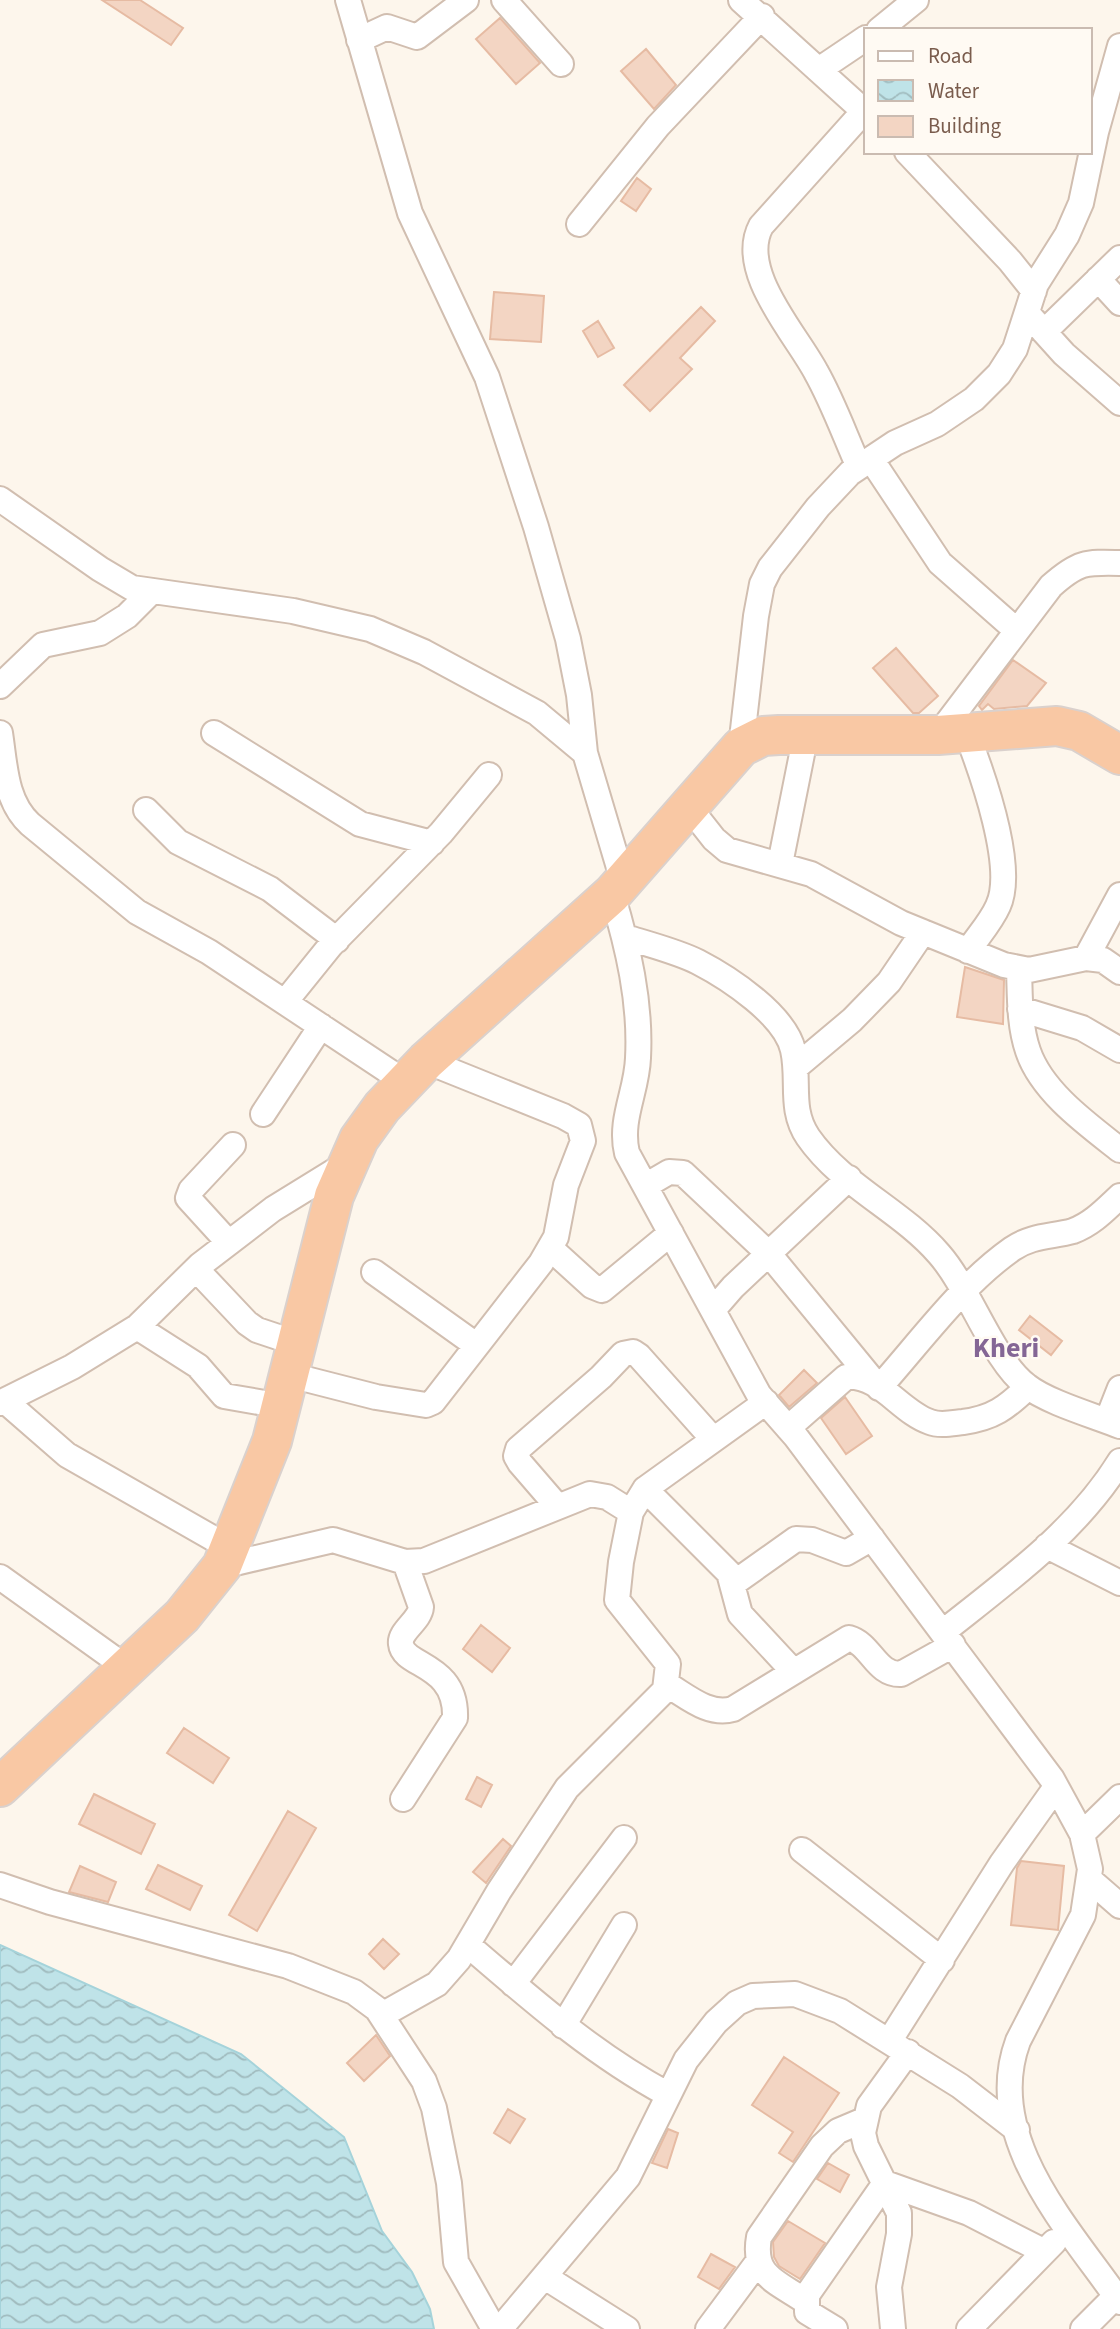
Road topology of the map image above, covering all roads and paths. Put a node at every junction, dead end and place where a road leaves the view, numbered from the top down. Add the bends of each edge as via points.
1 (348, 0) edge
2 (466, 0) edge
3 (504, 0) edge
4 (741, 0) edge
5 (916, 0) edge
6 (762, 16) junction
7 (881, 28) edge
8 (864, 39) edge
9 (359, 40) junction
10 (1120, 46) edge
11 (561, 64) dead end
12 (820, 69) junction
13 (864, 111) edge
14 (864, 113) edge
15 (1092, 151) edge
16 (908, 154) edge
17 (1091, 154) edge
18 (579, 224) dead end
19 (1120, 258) edge
20 (1098, 279) junction
21 (1030, 302) junction
22 (1120, 303) edge
23 (1044, 332) junction
24 (1120, 403) edge
25 (865, 463) junction
26 (0, 499) edge
27 (1120, 563) edge
28 (151, 592) junction
29 (1016, 631) junction
30 (0, 686) edge
31 (0, 733) edge
32 (214, 733) dead end
33 (952, 735) junction
34 (741, 747) junction
35 (585, 753) junction
36 (802, 754) dead end
37 (1120, 755) edge
38 (489, 775) dead end
39 (5, 787) edge
40 (688, 806) junction
41 (146, 810) dead end
42 (432, 844) junction
43 (780, 864) junction
44 (618, 887) junction
45 (1120, 895) edge
46 (923, 932) junction
47 (337, 940) junction
48 (625, 940) junction
49 (968, 951) junction
50 (1086, 957) junction
51 (1019, 970) junction
52 (1120, 972) edge
53 (285, 1002) junction
54 (1020, 1009) junction
55 (321, 1026) junction
56 (1120, 1050) edge
57 (796, 1067) junction
58 (416, 1071) junction
59 (263, 1114) dead end
60 (583, 1133) junction
61 (233, 1145) dead end
62 (625, 1145) junction
63 (1120, 1150) edge
64 (346, 1164) junction
65 (849, 1178) junction
66 (645, 1186) junction
67 (1120, 1196) edge
68 (671, 1233) junction
69 (229, 1243) junction
70 (550, 1248) junction
71 (769, 1254) junction
72 (196, 1269) junction
73 (374, 1272) dead end
74 (965, 1291) junction
75 (713, 1310) junction
76 (137, 1326) junction
77 (476, 1345) junction
78 (289, 1375) junction
79 (1028, 1387) junction
80 (879, 1388) junction
81 (1120, 1388) edge
82 (3, 1402) edge
83 (766, 1402) junction
84 (1113, 1424) edge
85 (788, 1428) junction
86 (713, 1439) junction
87 (1120, 1461) edge
88 (645, 1489) junction
89 (558, 1507) junction
90 (631, 1512) junction
91 (872, 1538) junction
92 (1047, 1546) junction
93 (226, 1557) junction
94 (405, 1562) junction
95 (0, 1577) edge
96 (734, 1583) junction
97 (1120, 1583) edge
98 (948, 1638) junction
99 (127, 1668) junction
100 (793, 1671) junction
101 (666, 1684) junction
102 (0, 1787) edge
103 (1056, 1787) junction
104 (1120, 1797) edge
105 (403, 1799) dead end
106 (1082, 1834) junction
107 (624, 1838) dead end
108 (803, 1850) dead end
109 (1090, 1878) junction
110 (0, 1885) edge
111 (1120, 1906) edge
112 (624, 1925) dead end
113 (468, 1945) junction
114 (942, 1960) junction
115 (513, 1984) junction
116 (383, 2015) junction
117 (563, 2026) junction
118 (899, 2046) junction
119 (667, 2094) junction
120 (864, 2120) junction
121 (1017, 2130) junction
122 (885, 2183) junction
123 (1068, 2228) junction
124 (1044, 2251) junction
125 (757, 2263) junction
126 (545, 2277) junction
127 (1118, 2299) edge
128 (805, 2301) junction
129 (494, 2329) edge
130 (500, 2329) edge
131 (627, 2329) edge
132 (708, 2329) edge
133 (835, 2329) edge
134 (893, 2329) edge
135 (969, 2329) edge
136 (1083, 2329) edge

1 - 9 street
2 - 9 street via 417,37 387,27
3 - 11 street
4 - 6 street
5 - 7 street
6 - 12 street
6 - 18 street via 658,126
8 - 12 street
9 - 35 street via 410,213 488,377 511,449 568,639
10 - 15 street
12 - 13 street
14 - 25 street via 761,226 754,248 773,303 818,374
16 - 21 street via 1010,261
17 - 21 street via 1081,203 1067,235 1046,263
19 - 20 street
20 - 22 street
20 - 23 street
21 - 23 street
21 - 25 street via 1015,349 974,399
23 - 24 street
25 - 29 street via 940,563
25 - 34 street via 796,533 762,584
26 - 28 street via 113,578
27 - 29 street via 1085,562 1071,568
28 - 30 street via 127,616 100,633 43,645
28 - 35 street via 293,611 370,629 424,652 537,713
29 - 33 street
31 - 39 street
32 - 42 street via 360,824
33 - 34 highway via 779,735 763,736
33 - 37 highway via 1057,726 1079,731
33 - 49 street via 992,809 1003,892
34 - 40 highway
35 - 44 street
36 - 43 street
38 - 42 street
39 - 53 street via 20,815 117,898
40 - 43 street via 727,850
40 - 44 highway
41 - 47 street via 178,842 259,883
42 - 47 street
43 - 46 street via 811,874
44 - 48 street
44 - 58 highway
45 - 50 street
46 - 49 street
46 - 57 street via 888,982
47 - 53 street
48 - 57 street via 696,961 759,1004 785,1029
48 - 62 street via 639,1010 639,1035
49 - 51 street
50 - 51 street
50 - 52 street via 1103,960
51 - 54 street
53 - 55 street
54 - 56 street via 1074,1024
54 - 63 street via 1028,1054 1042,1076 1062,1100
55 - 58 street
55 - 59 street
57 - 65 street via 798,1119 809,1139
58 - 60 street via 563,1116 579,1125
58 - 64 highway via 382,1107
60 - 62 street
60 - 70 street
61 - 69 street via 188,1199
62 - 66 street
64 - 69 street via 273,1209
64 - 78 highway
65 - 71 street
65 - 74 street via 918,1231
66 - 68 street
66 - 71 street via 668,1172 683,1173
67 - 74 street via 1081,1228 1039,1236 1014,1248
68 - 70 street via 602,1290
68 - 75 street
69 - 72 street
70 - 77 street
71 - 75 street
71 - 80 street
72 - 76 street
72 - 78 street via 257,1330
73 - 77 street
74 - 79 street via 994,1342
74 - 80 street
75 - 83 street
76 - 78 street via 198,1366 224,1396
76 - 82 street via 62,1373
77 - 78 street via 437,1399 426,1405 376,1398
78 - 93 highway
79 - 80 street via 1003,1412 990,1418 947,1424 923,1419
79 - 84 street
80 - 85 street via 856,1376 846,1377
81 - 84 street
82 - 93 street via 67,1455
83 - 85 street
83 - 86 street
85 - 91 street
86 - 88 street
86 - 89 street via 639,1356 623,1354 518,1448 520,1463
87 - 92 street via 1085,1508
88 - 90 street
88 - 96 street
89 - 90 street via 600,1494
89 - 94 street via 424,1561
90 - 101 street via 617,1600 668,1664
91 - 96 street via 846,1553 796,1539
91 - 98 street
92 - 97 street
92 - 98 street
93 - 94 street via 333,1540
93 - 99 highway via 182,1616
94 - 105 street via 421,1613 401,1645 407,1655 447,1682 456,1709 455,1718
95 - 99 street
96 - 100 street via 740,1614
98 - 100 street via 901,1674 882,1667 858,1641 849,1639
98 - 103 street
99 - 102 highway
100 - 101 street via 723,1712
101 - 113 street via 657,1700 567,1788
103 - 106 street
103 - 114 street
104 - 106 street
106 - 109 street
107 - 115 street
108 - 114 street
109 - 111 street
109 - 121 street via 1083,1914 1013,2056 1009,2092
110 - 116 street via 288,1966 354,1992
112 - 117 street
113 - 115 street
113 - 116 street via 437,1984
114 - 118 street
115 - 117 street
116 - 129 street via 425,2081 449,2183 456,2262
117 - 119 street via 618,2067
118 - 119 street via 815,2000 795,1994 753,1996 716,2022
118 - 120 street
118 - 121 street via 960,2085
119 - 126 street via 628,2177
120 - 122 street via 866,2146
120 - 125 street via 838,2131 822,2146 764,2226
121 - 123 street via 1037,2182
122 - 124 street via 969,2213
122 - 128 street
122 - 134 street via 900,2221 889,2287
123 - 124 street
123 - 127 street
124 - 135 street
125 - 128 street
125 - 132 street
126 - 130 street
126 - 131 street
127 - 136 street
128 - 133 street via 807,2312

